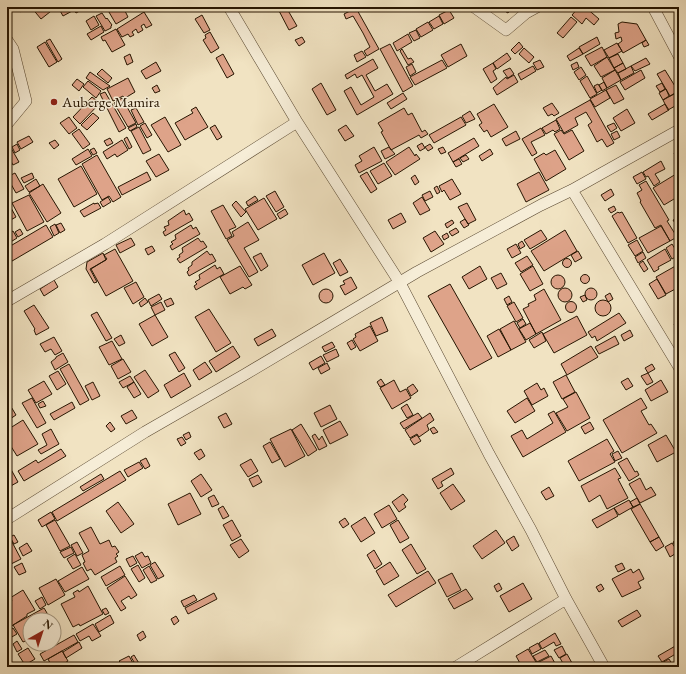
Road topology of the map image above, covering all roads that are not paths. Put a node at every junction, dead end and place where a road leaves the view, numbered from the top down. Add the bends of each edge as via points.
1 (228, 7) edge
2 (474, 7) edge
3 (537, 7) edge
4 (653, 7) edge
5 (7, 40) edge
6 (679, 56) edge
7 (296, 122) junction
8 (7, 124) edge
9 (679, 130) edge
10 (572, 190) junction
11 (400, 283) junction
12 (7, 301) edge
13 (679, 367) edge
14 (7, 519) edge
15 (566, 599) junction
16 (456, 667) edge
17 (604, 667) edge

1 - 7 street
2 - 3 street via 506,30
4 - 6 street
5 - 8 street via 12,49 26,101
7 - 11 street
7 - 12 street via 105,244
9 - 10 street
10 - 11 street via 460,248
10 - 13 street
11 - 14 street via 145,432
11 - 15 street
15 - 16 street
15 - 17 street

